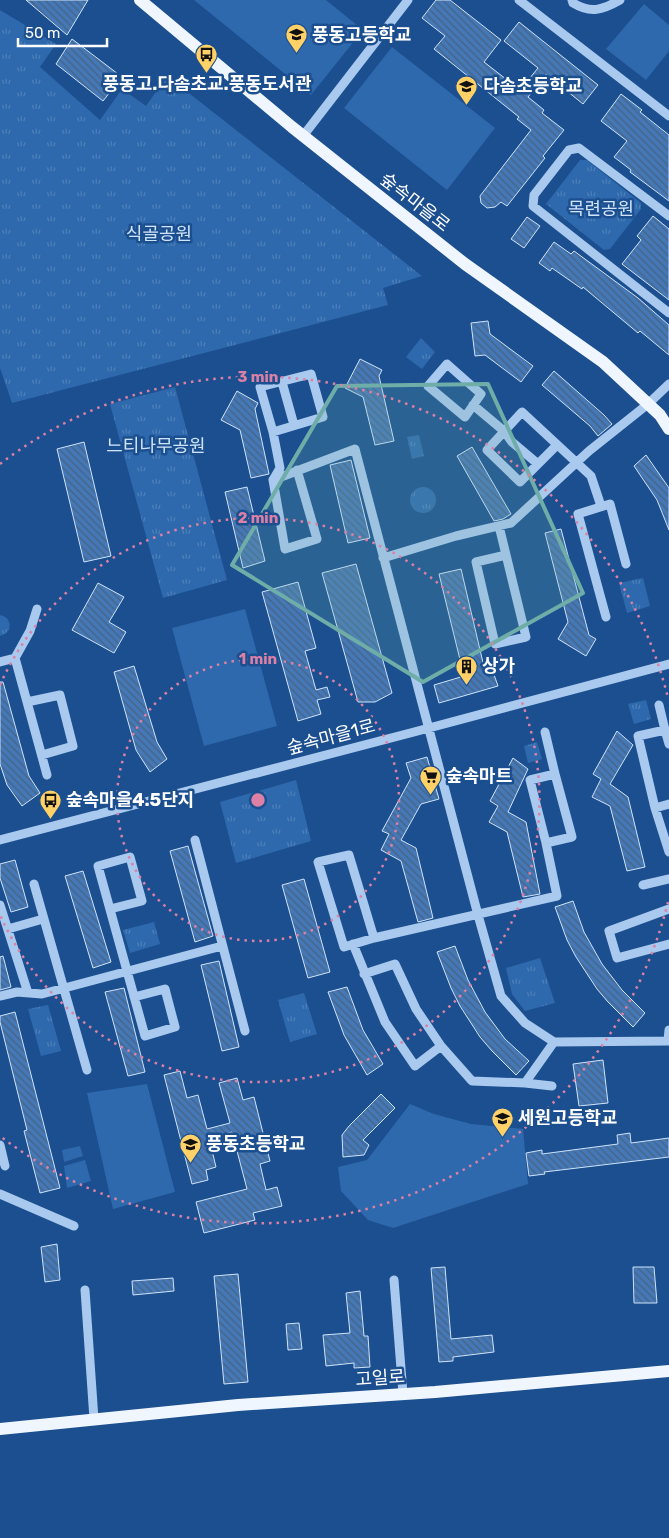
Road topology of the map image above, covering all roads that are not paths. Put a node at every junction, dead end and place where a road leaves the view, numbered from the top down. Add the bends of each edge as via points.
1 (140, 0) edge
2 (408, 0) edge
3 (519, 0) edge
4 (572, 0) edge
5 (620, 0) edge
6 (669, 116) edge
7 (304, 136) junction
8 (669, 216) edge
9 (669, 313) edge
10 (282, 382) junction
11 (669, 384) edge
12 (648, 404) junction
13 (473, 405) junction
14 (294, 426) junction
15 (669, 429) edge
16 (504, 431) junction
17 (273, 432) junction
18 (557, 445) junction
19 (576, 463) junction
20 (538, 464) junction
21 (297, 470) junction
22 (273, 480) junction
23 (601, 506) junction
24 (499, 526) junction
25 (506, 555) junction
26 (383, 558) junction
27 (626, 564) dead end
28 (37, 609) dead end
29 (606, 617) dead end
30 (15, 658) junction
31 (0, 662) edge
32 (669, 664) edge
33 (27, 702) junction
34 (659, 705) dead end
35 (428, 728) junction
36 (665, 730) junction
37 (545, 732) dead end
38 (669, 744) edge
39 (42, 755) junction
40 (556, 774) junction
41 (47, 775) dead end
42 (669, 804) edge
43 (655, 808) junction
44 (0, 840) edge
45 (195, 840) dead end
46 (546, 843) junction
47 (669, 852) edge
48 (669, 879) edge
49 (34, 884) dead end
50 (643, 885) dead end
51 (0, 905) edge
52 (110, 909) junction
53 (669, 909) edge
54 (478, 915) junction
55 (43, 920) junction
56 (8, 929) junction
57 (374, 938) junction
58 (353, 944) junction
59 (669, 944) edge
60 (222, 946) junction
61 (127, 971) junction
62 (364, 974) junction
63 (64, 988) junction
64 (28, 993) junction
65 (0, 996) edge
66 (134, 997) junction
67 (669, 1030) edge
68 (245, 1031) dead end
69 (668, 1041) edge
70 (554, 1042) junction
71 (441, 1046) junction
72 (86, 1070) dead end
73 (525, 1083) junction
74 (552, 1086) dead end
75 (0, 1145) edge
76 (6, 1166) dead end
77 (0, 1194) edge
78 (74, 1226) dead end
79 (394, 1280) dead end
80 (85, 1290) dead end
81 (669, 1370) edge
82 (403, 1394) junction
83 (94, 1419) junction
84 (0, 1429) edge

1 - 7 main road, 숲속마을로
2 - 7 street
3 - 6 street
4 - 5 street via 583,9 602,9
7 - 12 main road, 숲속마을로 via 465,264 603,362
8 - 9 street via 579,148 569,150 534,195 533,206
10 - 14 street
10 - 14 street via 311,374 323,417
10 - 17 street via 260,387
11 - 12 street
12 - 15 main road, 숲속마을로
12 - 19 street
13 - 13 street via 482,394 447,364 428,386 465,417
13 - 16 street
14 - 17 street
16 - 18 street via 522,412
16 - 20 street
16 - 20 street via 487,450 520,482
17 - 22 street via 280,468
18 - 19 street
18 - 20 street
19 - 23 street via 591,476
19 - 24 street via 511,523
21 - 22 street
21 - 22 street via 317,539 285,549
21 - 26 street via 354,449
23 - 27 street via 610,504
23 - 29 street via 578,514
24 - 25 street
24 - 26 street
25 - 25 street via 526,637 495,644 476,562
26 - 35 street
28 - 30 street via 30,631
30 - 31 street
30 - 33 street
32 - 35 street, 숲속마을1로
33 - 39 street
33 - 39 street via 60,695 73,746
34 - 36 street
35 - 44 street, 숲속마을1로
35 - 54 street
36 - 38 street
36 - 43 street via 638,736
37 - 40 street
39 - 41 street
40 - 46 street via 530,780
40 - 46 street via 572,837
42 - 43 street
43 - 47 street
45 - 60 street
46 - 54 street via 557,896
48 - 50 street
49 - 55 street
51 - 56 street
52 - 52 street via 98,866 130,857 142,901
52 - 61 street
53 - 59 street via 609,931 617,958
54 - 57 street
54 - 70 street via 501,996 526,1023
55 - 56 street
55 - 63 street
56 - 64 street
57 - 58 street
57 - 58 street via 349,855 318,862 344,947
58 - 62 street
60 - 61 street
60 - 68 street
61 - 63 street
61 - 66 street
62 - 71 street via 394,964 416,1009
62 - 71 street via 385,1022 416,1066
63 - 64 street via 42,994
63 - 72 street
64 - 65 street
66 - 66 street via 165,989 175,1027 145,1036
67 - 69 street
69 - 70 street
70 - 73 street
71 - 73 street via 472,1081
73 - 74 street
75 - 76 street
77 - 78 street
79 - 82 street
80 - 83 street
81 - 82 main road, 고일로
82 - 83 main road, 고일로
83 - 84 main road, 고일로

